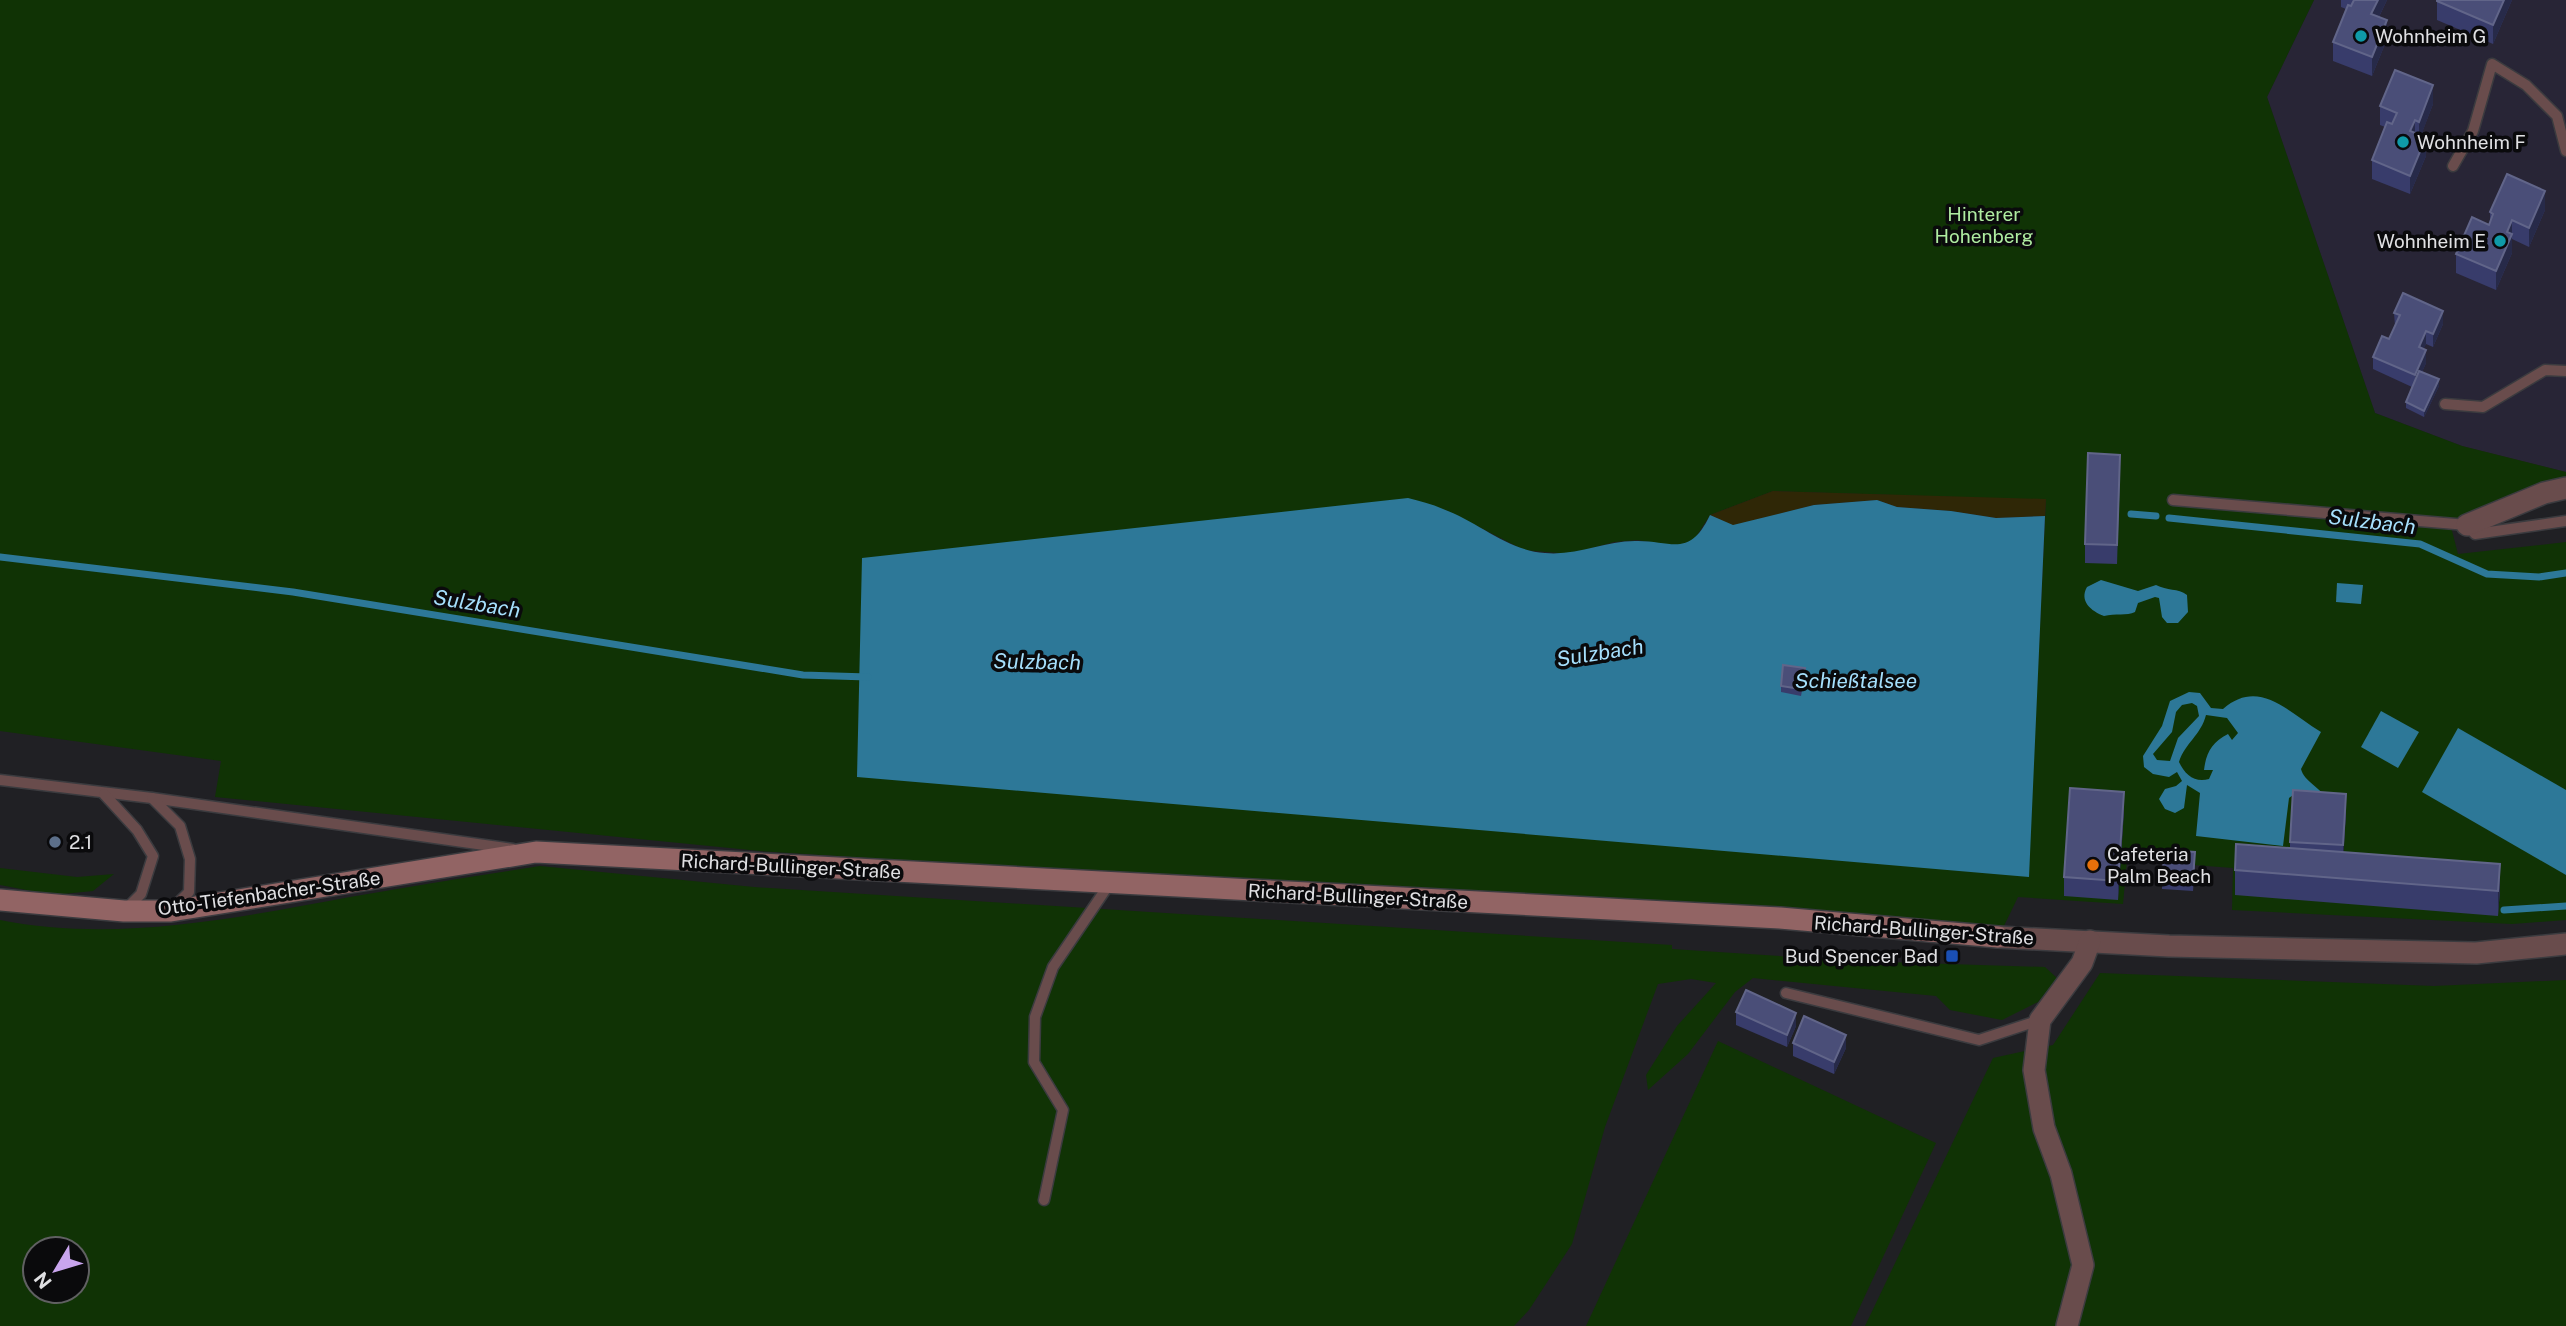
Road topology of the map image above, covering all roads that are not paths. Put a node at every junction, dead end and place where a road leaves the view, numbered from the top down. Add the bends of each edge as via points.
1 (2566, 150) edge
2 (2453, 166) dead end
3 (2566, 371) edge
4 (2445, 404) dead end
5 (2566, 488) edge
6 (2174, 500) dead end
7 (2566, 521) edge
8 (2467, 525) junction
9 (0, 779) edge
10 (104, 794) junction
11 (152, 797) junction
12 (536, 852) junction
13 (1110, 883) junction
14 (0, 900) edge
15 (124, 911) junction
16 (171, 911) junction
17 (2090, 941) junction
18 (2566, 944) edge
19 (1786, 993) dead end
20 (2040, 1020) junction
21 (1044, 1200) dead end
22 (2067, 1326) edge

1 - 2 lane via 2557,116 2526,85 2492,64 2473,131
3 - 4 lane via 2544,370 2483,407
5 - 8 street
6 - 8 lane
7 - 8 lane via 2475,534
9 - 10 lane, Richard-Bullinger-Straße
10 - 11 lane, Richard-Bullinger-Straße
10 - 15 lane via 137,830 153,856 141,894
11 - 12 lane, Richard-Bullinger-Straße
11 - 16 lane via 180,826 190,859 189,892
12 - 13 street, Richard-Bullinger-Straße
12 - 16 street, Otto-Tiefenbacher-Straße
13 - 17 street, Richard-Bullinger-Straße via 1780,918
13 - 21 lane via 1053,967 1035,1017 1034,1062 1063,1110
14 - 15 street, Otto-Tiefenbacher-Straße
15 - 16 street, Otto-Tiefenbacher-Straße
17 - 18 street, Richard-Bullinger-Straße via 2476,953
17 - 20 street via 2082,963
19 - 20 lane via 1979,1040
20 - 22 street via 2034,1070 2044,1128 2061,1174 2083,1265

